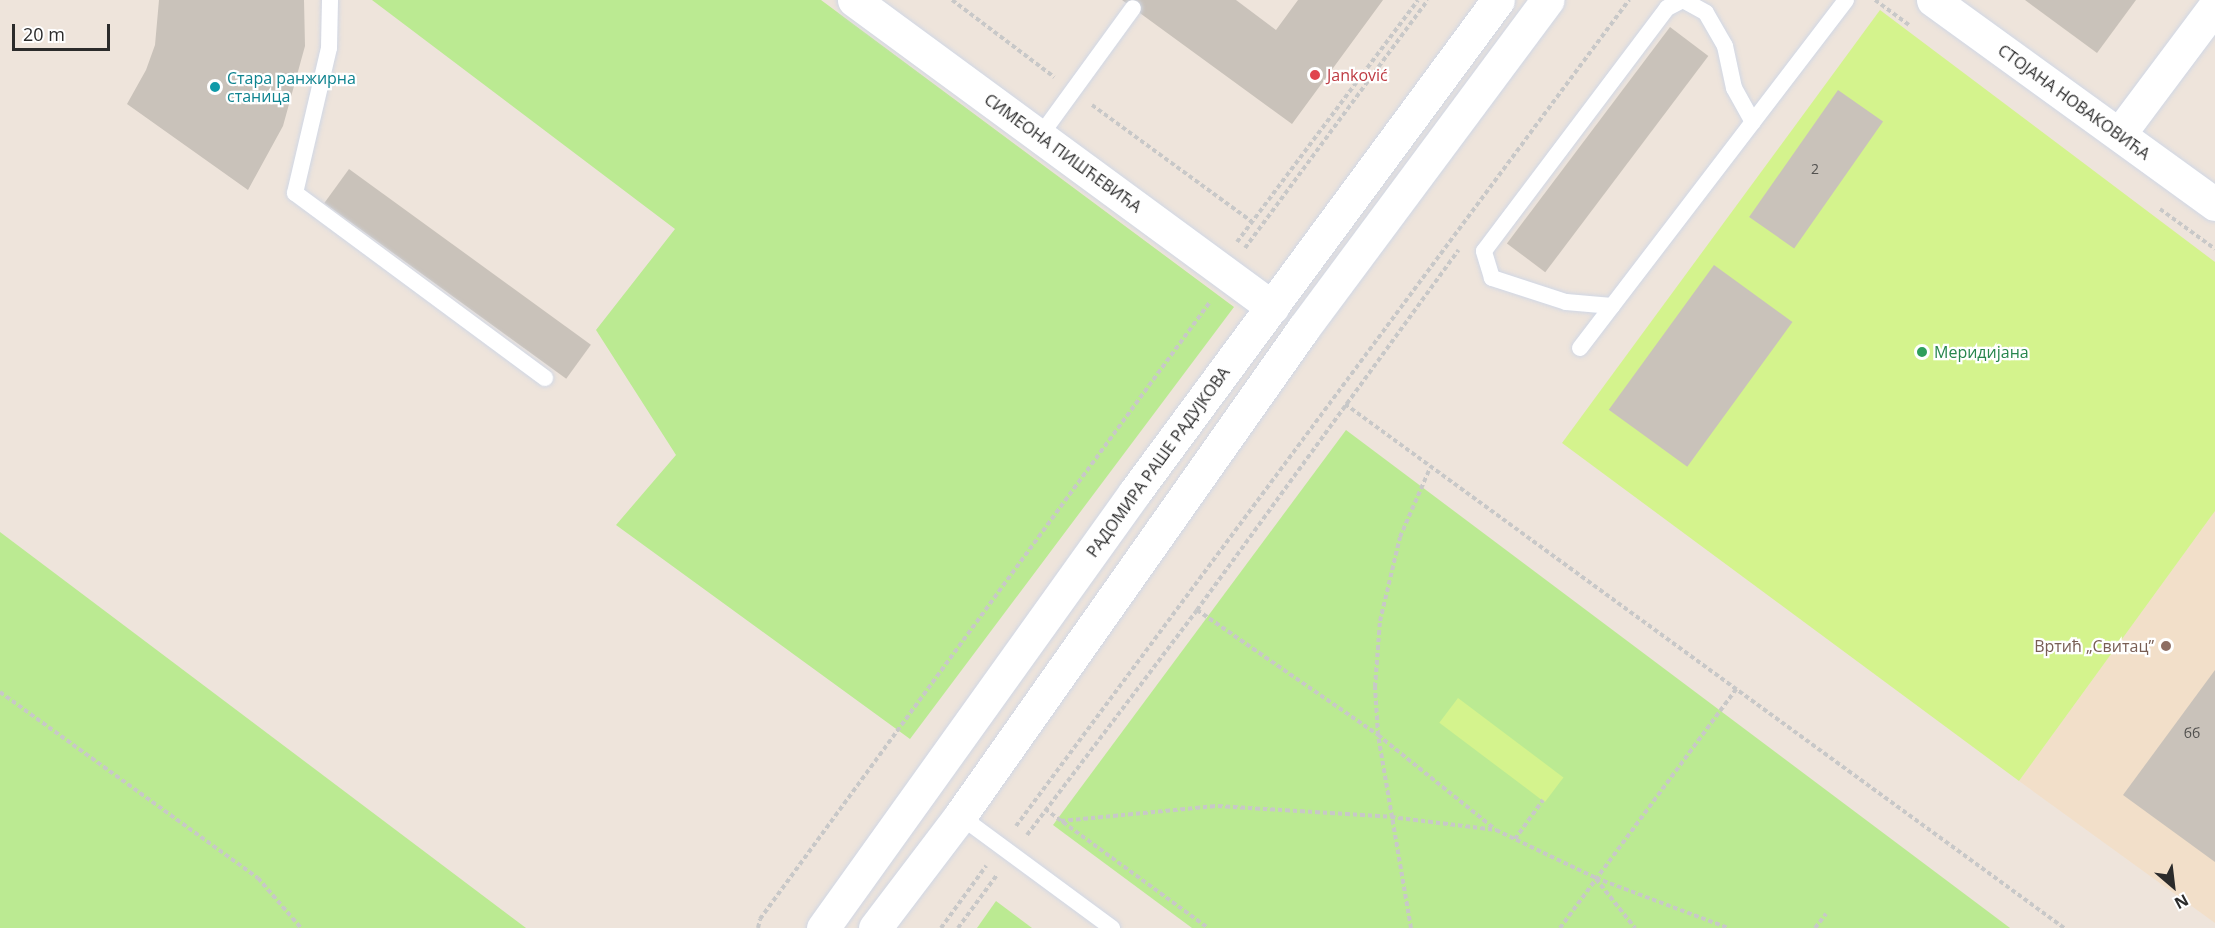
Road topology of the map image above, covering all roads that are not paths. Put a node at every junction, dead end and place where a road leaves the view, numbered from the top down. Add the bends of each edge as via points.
1 (330, 0) edge
2 (854, 0) edge
3 (1498, 0) edge
4 (1547, 0) edge
5 (1846, 0) edge
6 (1933, 0) edge
7 (2214, 3) edge
8 (1133, 8) dead end
9 (1753, 122) junction
10 (2120, 133) junction
11 (1040, 136) junction
12 (2215, 204) edge
13 (1612, 306) junction
14 (1272, 307) junction
15 (1580, 348) dead end
16 (545, 378) dead end
17 (960, 816) junction
18 (823, 928) edge
19 (875, 928) edge
20 (1112, 928) edge

1 - 16 lane via 329,48 295,193
2 - 11 street, СИМЕОНА ПИШЋЕВИЋА
3 - 14 street, РАДОМИРА РАШЕ РАДУЈКОВА
4 - 17 street via 1304,329
5 - 9 lane
6 - 10 street, СТОЈАНА НОВАКОВИЋА
7 - 10 street
8 - 11 lane
9 - 13 lane
9 - 13 lane via 1734,88 1725,46 1706,13 1683,0 1667,8 1484,251 1492,278 1566,302
10 - 12 street, СТОЈАНА НОВАКОВИЋА
11 - 14 street, СИМЕОНА ПИШЋЕВИЋА
13 - 15 lane
14 - 18 street, РАДОМИРА РАШЕ РАДУЈКОВА
17 - 19 street
17 - 20 lane

